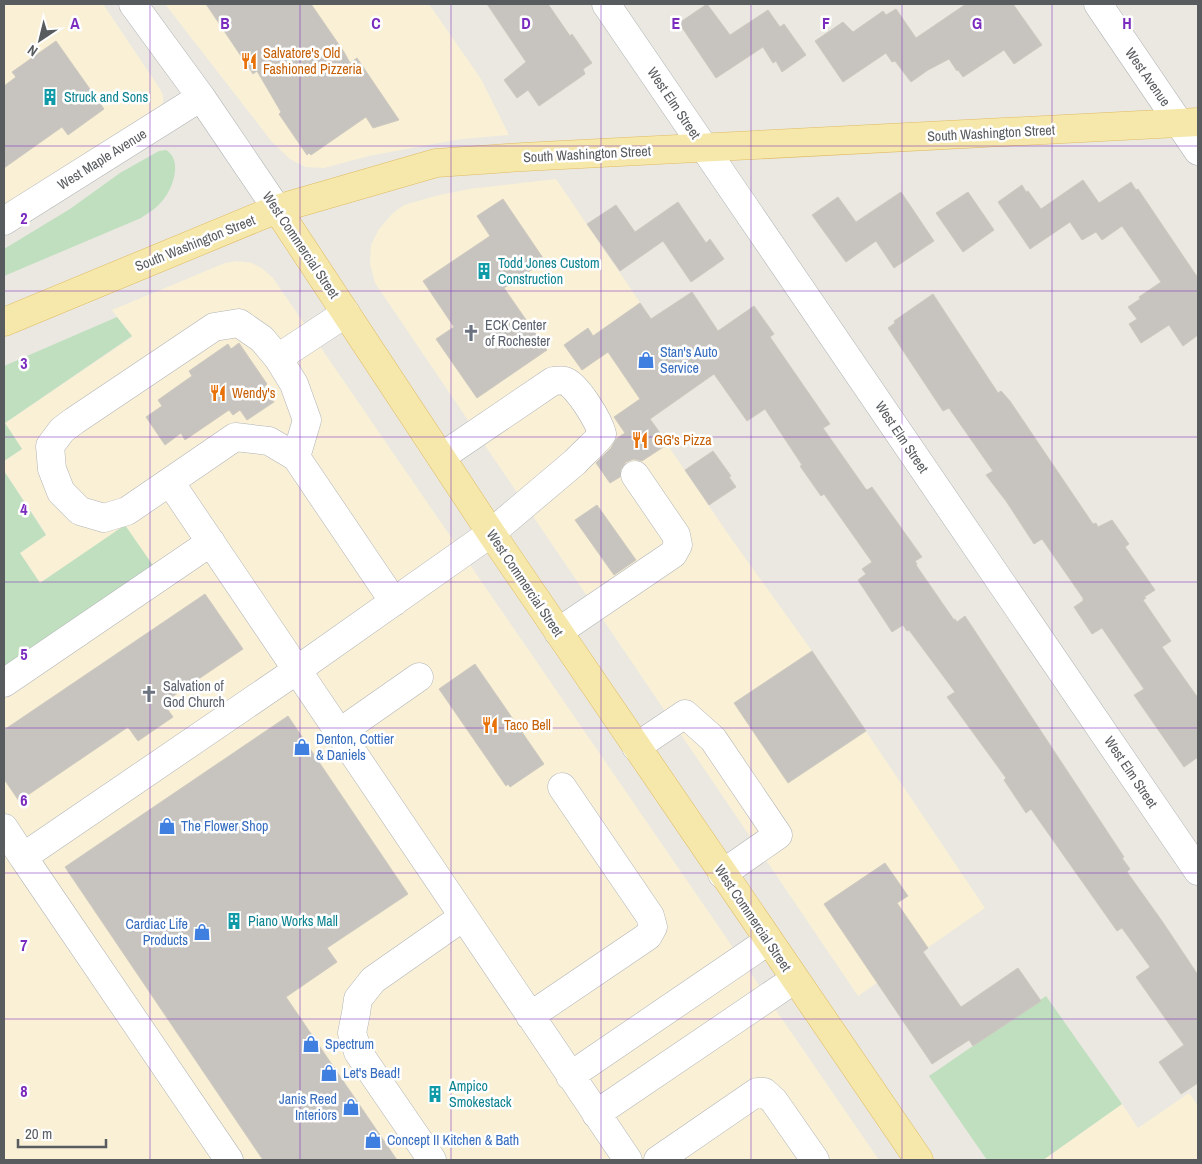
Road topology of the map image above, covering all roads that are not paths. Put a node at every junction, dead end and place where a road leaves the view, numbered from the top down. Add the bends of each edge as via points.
1 (133, 4) edge
2 (606, 4) edge
3 (1098, 4) edge
4 (201, 97) junction
5 (1189, 122) edge
6 (705, 148) junction
7 (1198, 151) edge
8 (277, 209) junction
9 (4, 221) edge
10 (346, 313) junction
11 (4, 322) edge
12 (278, 358) junction
13 (296, 457) junction
14 (441, 457) junction
15 (635, 475) dead end
16 (170, 482) junction
17 (491, 533) junction
18 (211, 542) junction
19 (394, 602) junction
20 (558, 632) junction
21 (296, 670) junction
22 (419, 677) dead end
23 (4, 683) edge
24 (339, 733) junction
25 (636, 747) junction
26 (562, 787) dead end
27 (4, 828) edge
28 (23, 857) junction
29 (1198, 871) edge
30 (722, 874) junction
31 (463, 917) junction
32 (768, 941) junction
33 (795, 979) junction
34 (530, 1016) junction
35 (570, 1076) junction
36 (596, 1114) junction
37 (229, 1160) edge
38 (432, 1160) edge
39 (628, 1160) edge
40 (658, 1160) edge
41 (815, 1160) edge
42 (919, 1160) edge

1 - 4 street, West Commercial Street
2 - 6 street, West Elm Street
3 - 5 street, West Avenue
4 - 8 street, West Commercial Street
4 - 9 street, West Maple Avenue
5 - 6 main road, South Washington Street
5 - 7 street, West Avenue
6 - 8 main road, South Washington Street via 436,163
6 - 29 street, West Elm Street
8 - 10 main road, West Commercial Street
8 - 11 main road, South Washington Street
10 - 12 street
10 - 14 main road, West Commercial Street
12 - 13 street via 294,384 307,420
12 - 16 street via 262,339 240,323 214,327 74,421 50,446 52,469 62,492 80,511 104,518 126,512
13 - 16 street via 269,441 235,437
13 - 19 street
14 - 17 main road, West Commercial Street
14 - 17 street via 552,381 565,381 574,386 600,425 602,434 598,440
15 - 20 street via 676,535 678,545 673,554
16 - 18 street
17 - 19 street
17 - 20 main road, West Commercial Street
18 - 21 street
18 - 23 street
19 - 21 street
20 - 25 main road, West Commercial Street
21 - 24 street
21 - 28 street
22 - 24 street
24 - 31 street
25 - 30 main road, West Commercial Street
25 - 30 street via 685,714 713,739 778,835
26 - 34 street via 650,916 653,927 648,936
27 - 28 street
28 - 37 street
30 - 32 main road, West Commercial Street
31 - 34 street
31 - 38 street via 373,980 358,1000 352,1033 358,1052
32 - 33 main road, West Commercial Street
32 - 35 street
33 - 36 street
33 - 42 main road, West Commercial Street
34 - 35 street
35 - 36 street
36 - 39 street
40 - 41 street via 757,1092 764,1092 774,1101

